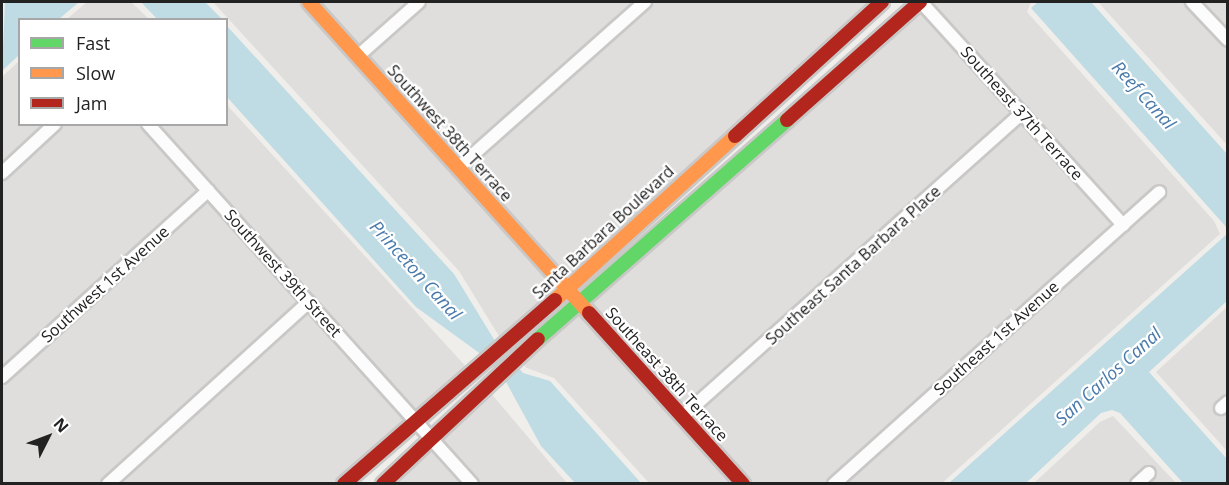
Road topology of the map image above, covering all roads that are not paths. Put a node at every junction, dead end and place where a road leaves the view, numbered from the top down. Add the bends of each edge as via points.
1 (309, 2) edge
2 (419, 2) edge
3 (645, 2) edge
4 (882, 2) edge
5 (921, 2) edge
6 (1192, 2) edge
7 (1227, 40) edge
8 (358, 56) junction
9 (1022, 113) junction
10 (746, 124) junction
11 (53, 126) edge
12 (150, 126) edge
13 (763, 143) junction
14 (459, 167) junction
15 (2, 173) edge
16 (208, 190) junction
17 (1159, 192) dead end
18 (1123, 225) junction
19 (566, 287) junction
20 (309, 302) junction
21 (581, 304) junction
22 (2, 377) edge
23 (683, 416) junction
24 (417, 421) junction
25 (431, 438) junction
26 (1149, 473) dead end
27 (108, 483) edge
28 (344, 483) edge
29 (383, 483) edge
30 (472, 483) edge
31 (743, 483) edge
32 (834, 483) edge
33 (1137, 483) edge

1 - 8 main road, Southwest 38th Terrace
2 - 8 street
3 - 14 street
4 - 10 main road, Santa Barbara Boulevard
5 - 9 street, Southeast 37th Terrace
5 - 13 main road
6 - 7 street
8 - 14 main road, Southwest 38th Terrace
9 - 18 street, Southeast 37th Terrace
9 - 23 street, Southeast Santa Barbara Place
10 - 13 main road
10 - 19 main road, Santa Barbara Boulevard
11 - 15 street
12 - 16 street, Southwest 39th Street
13 - 21 main road
14 - 19 main road, Southwest 38th Terrace
16 - 20 street, Southwest 39th Street
16 - 22 street, Southwest 1st Avenue
17 - 18 street, Southeast 1st Avenue
18 - 32 street, Southeast 1st Avenue
19 - 21 main road, Southeast 38th Terrace
19 - 24 main road, Santa Barbara Boulevard
20 - 24 street, Southwest 39th Street
20 - 27 street
21 - 23 main road, Southeast 38th Terrace
21 - 25 main road
23 - 31 main road, Southeast 38th Terrace
24 - 25 street, Southwest 39th Street
24 - 28 main road, Santa Barbara Boulevard
25 - 29 main road
25 - 30 street, Southwest 39th Street
26 - 33 street

